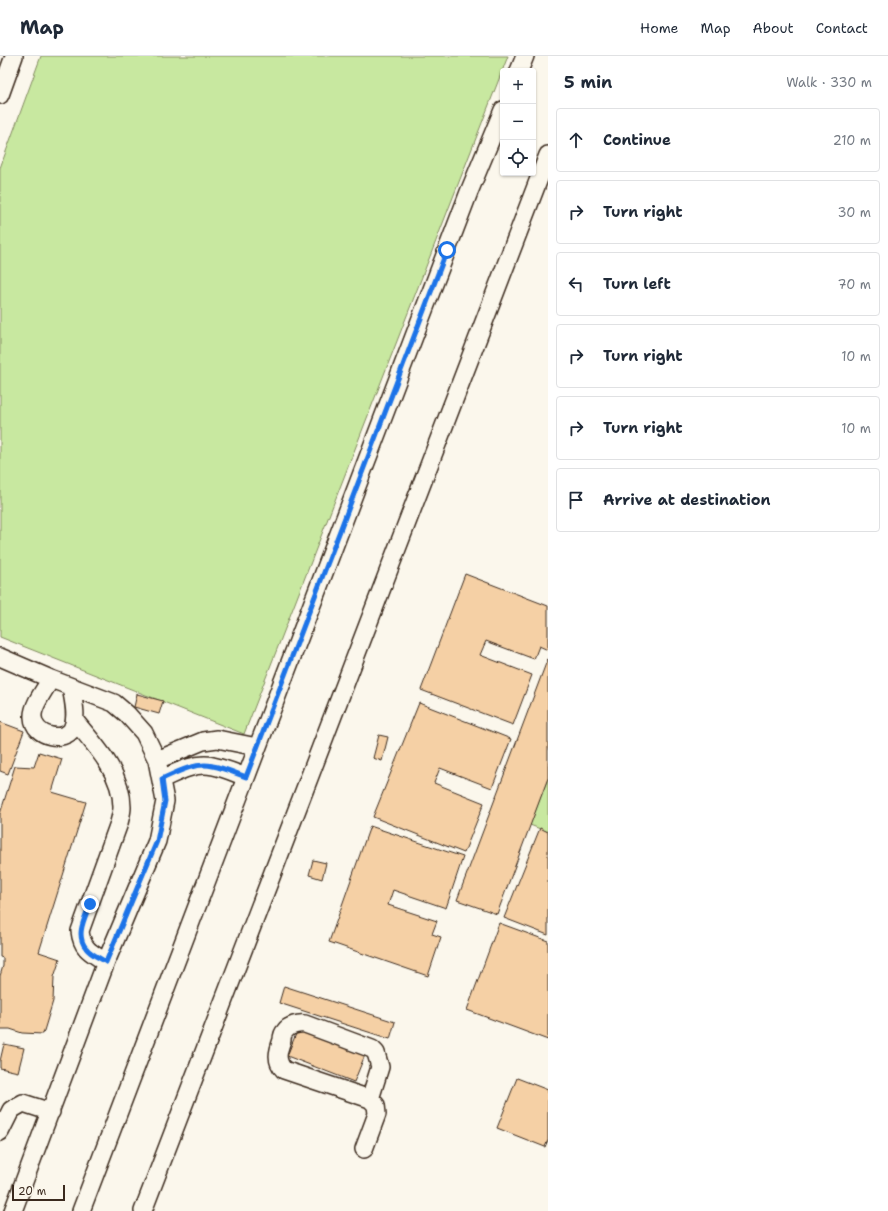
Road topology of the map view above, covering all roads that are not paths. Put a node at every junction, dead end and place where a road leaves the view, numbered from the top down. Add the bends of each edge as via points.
1 (14, 56) edge
2 (525, 56) edge
3 (520, 68) edge
4 (0, 95) edge
5 (500, 117) edge
6 (548, 155) edge
7 (0, 657) edge
8 (51, 679) junction
9 (71, 686) junction
10 (75, 721) junction
11 (257, 747) junction
12 (157, 760) junction
13 (246, 777) junction
14 (162, 779) junction
15 (106, 962) junction
16 (370, 1099) junction
17 (51, 1112) junction
18 (0, 1132) edge
19 (364, 1149) dead end
20 (13, 1211) edge
21 (81, 1211) edge
22 (142, 1211) edge

1 - 4 street
2 - 3 street
5 - 11 street
6 - 22 street
7 - 8 street
8 - 9 street
8 - 10 street via 34,709 35,726 47,736 66,735 72,730
9 - 10 street
9 - 12 street via 114,703 127,714 144,733
10 - 15 street via 111,769 121,798 119,823 80,931 86,949
11 - 12 street via 217,739 203,741
11 - 13 street
12 - 14 street
13 - 14 street via 201,765 189,767
13 - 21 street
14 - 15 street via 165,801 157,841
15 - 17 street
16 - 16 street via 284,1070 280,1066 278,1053 285,1030 292,1025 305,1024 372,1049 376,1053 380,1067
16 - 19 street via 376,1105 377,1114
17 - 18 street via 23,1103 11,1110
17 - 20 street

